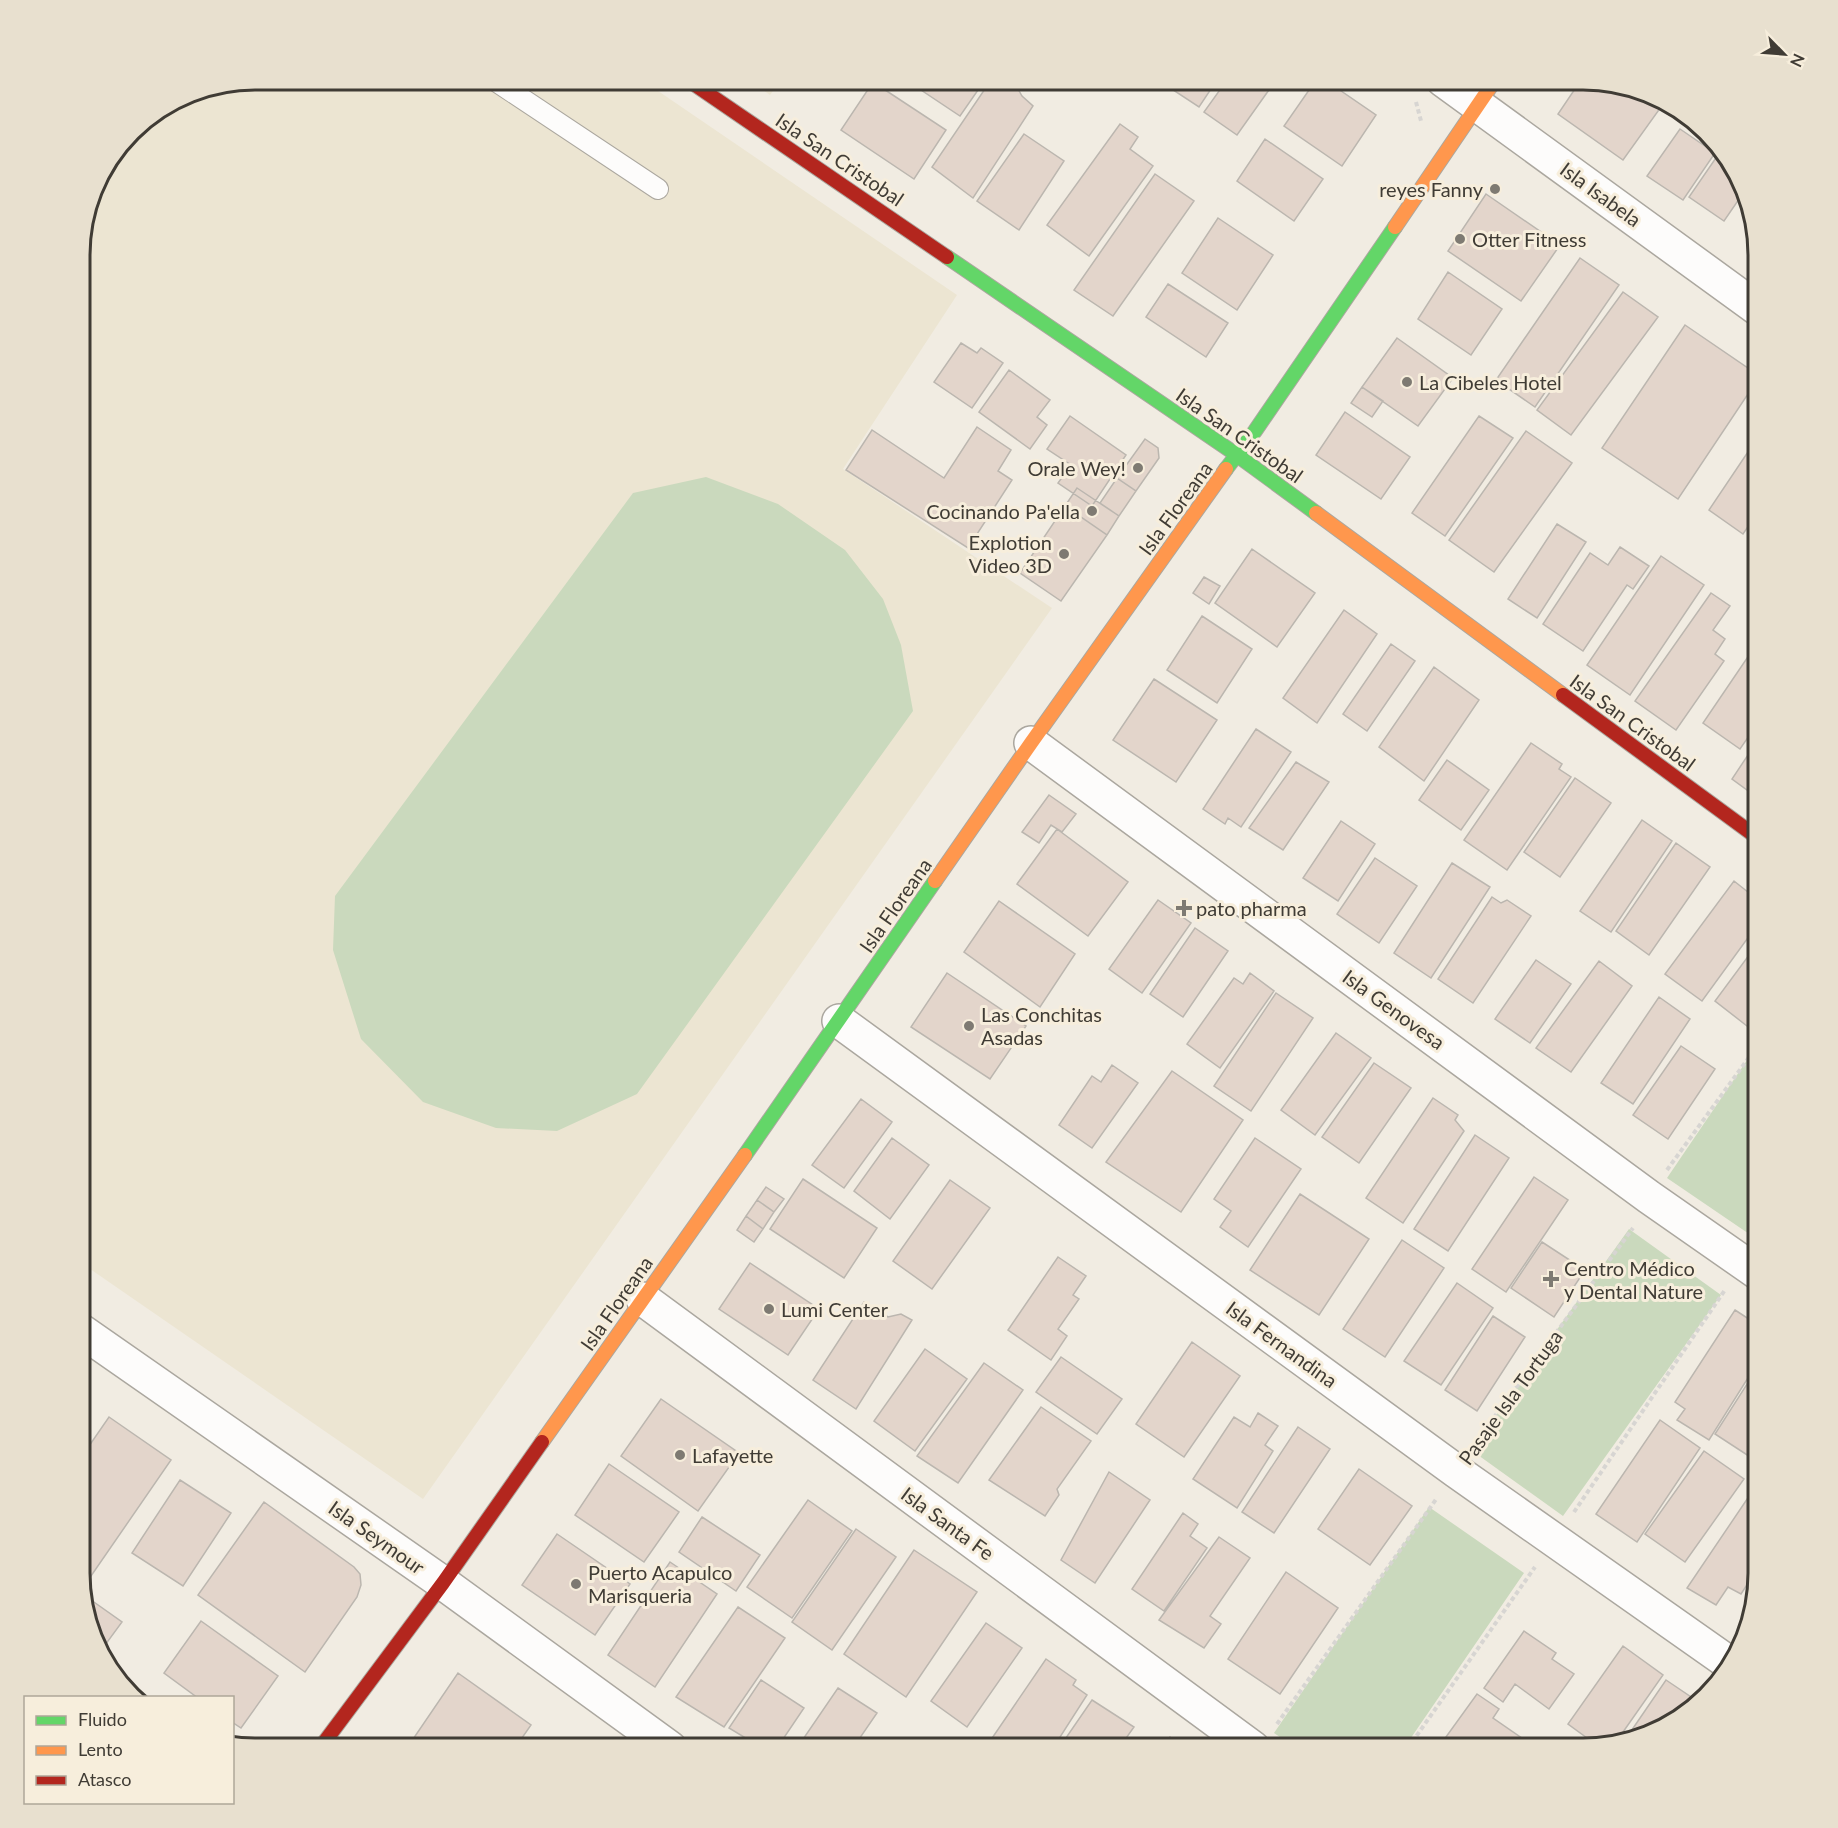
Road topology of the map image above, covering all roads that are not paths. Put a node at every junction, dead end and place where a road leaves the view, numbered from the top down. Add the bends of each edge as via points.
1 (509, 90) edge
2 (703, 90) edge
3 (1486, 92) edge
4 (658, 189) dead end
5 (1748, 301) edge
6 (1237, 456) junction
7 (1031, 743) junction
8 (1748, 831) edge
9 (839, 1021) junction
10 (1748, 1266) edge
11 (643, 1299) junction
12 (90, 1337) edge
13 (443, 1583) junction
14 (1723, 1659) edge
15 (328, 1738) edge
16 (655, 1738) edge
17 (1238, 1738) edge

1 - 4 lane
2 - 6 street, Isla San Cristobal
3 - 5 street, Isla Isabela
3 - 6 street, Isla Floreana
6 - 7 street, Isla Floreana
6 - 8 street, Isla San Cristobal
7 - 9 street, Isla Floreana
7 - 10 street, Isla Genovesa
9 - 11 street, Isla Floreana
9 - 14 street, Isla Fernandina via 1456,1471
11 - 13 street, Isla Floreana
11 - 17 street, Isla Santa Fe
12 - 13 street, Isla Seymour
13 - 15 street, Isla Floreana
13 - 16 street, Isla Seymour

